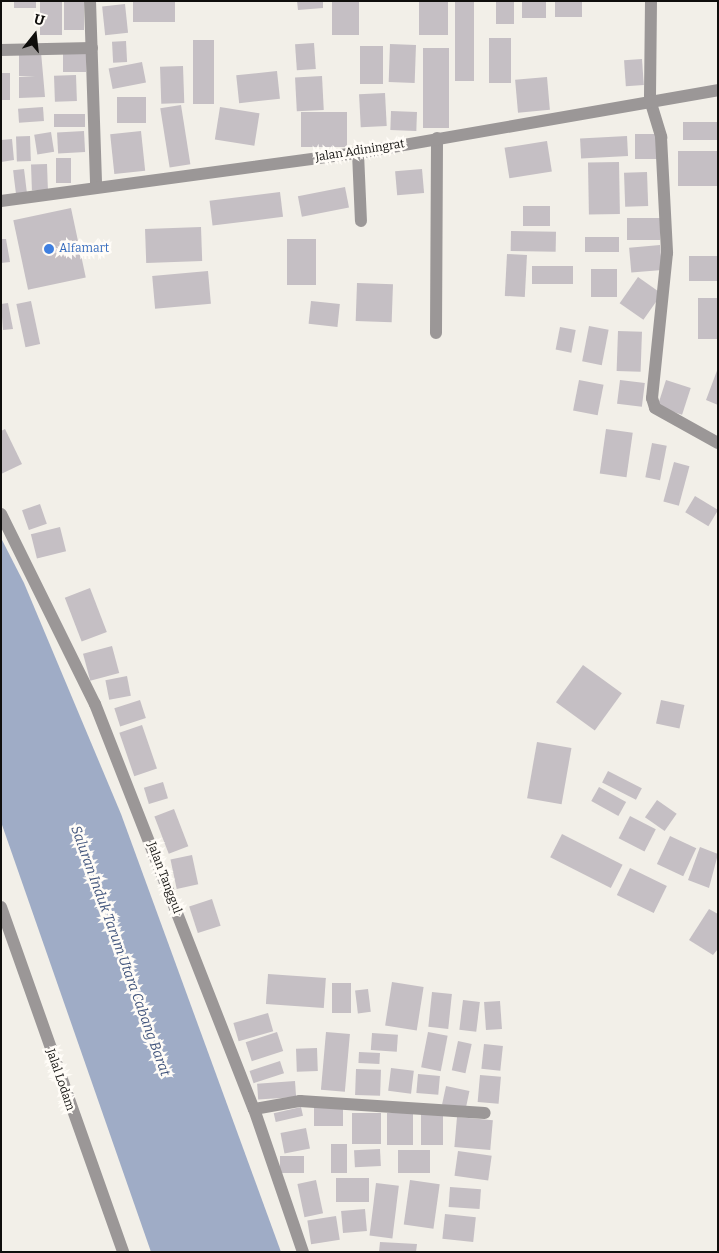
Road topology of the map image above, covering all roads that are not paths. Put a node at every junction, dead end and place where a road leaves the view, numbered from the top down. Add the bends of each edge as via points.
1 (90, 1) edge
2 (651, 1) edge
3 (92, 48) junction
4 (1, 50) edge
5 (718, 90) edge
6 (650, 100) junction
7 (437, 138) junction
8 (358, 153) junction
9 (96, 186) junction
10 (1, 201) edge
11 (361, 221) dead end
12 (436, 333) dead end
13 (718, 443) edge
14 (1, 514) edge
15 (1, 907) edge
16 (254, 1109) junction
17 (485, 1112) dead end
18 (123, 1252) edge
19 (303, 1252) edge

1 - 3 street
2 - 6 street
3 - 4 street
3 - 9 street
5 - 6 street, Jalan Adiningrat
6 - 7 street, Jalan Adiningrat
6 - 13 street via 661,137 667,253 653,403
7 - 8 street, Jalan Adiningrat
7 - 12 street
8 - 9 street, Jalan Adiningrat
8 - 11 street
9 - 10 street, Jalan Adiningrat
14 - 16 street, Jalan Tanggul via 95,704
15 - 18 street, Jalal Lodam
16 - 17 street via 300,1101
16 - 19 street, Jalan Tanggul

